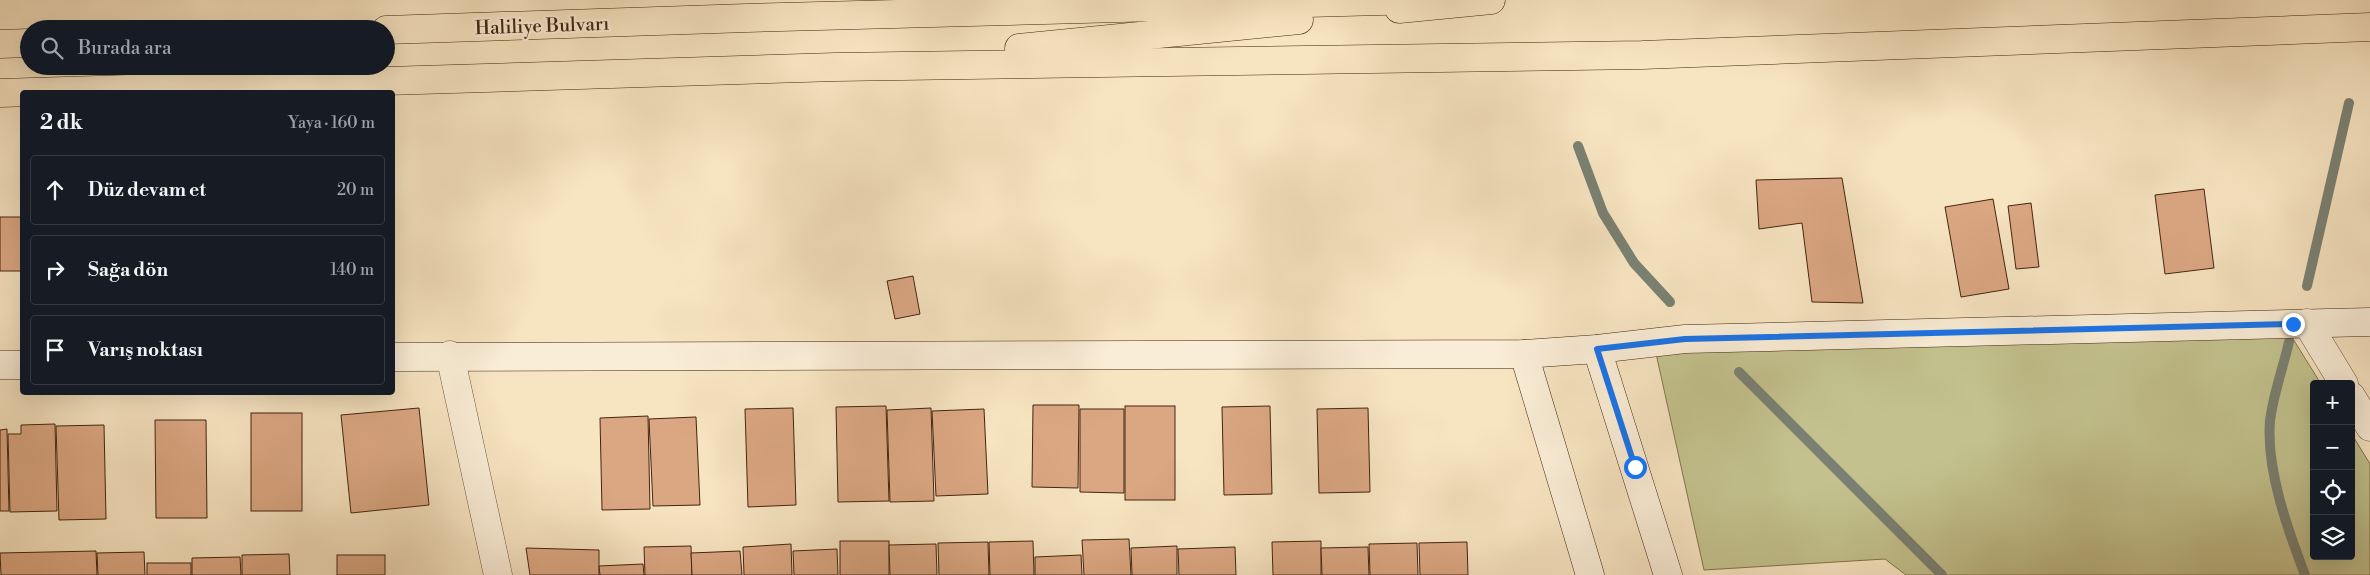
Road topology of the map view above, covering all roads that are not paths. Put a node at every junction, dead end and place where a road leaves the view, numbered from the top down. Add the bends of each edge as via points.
1 (1418, 0) edge
2 (1491, 0) edge
3 (2370, 27) edge
4 (395, 30) edge
5 (20, 43) edge
6 (0, 44) edge
7 (836, 67) junction
8 (96, 90) edge
9 (20, 92) edge
10 (0, 93) edge
11 (2370, 322) edge
12 (2307, 323) junction
13 (1597, 349) junction
14 (1524, 354) junction
15 (450, 356) junction
16 (395, 357) edge
17 (20, 365) edge
18 (0, 366) edge
19 (2342, 380) edge
20 (2355, 403) edge
21 (2370, 427) edge
22 (498, 575) edge
23 (1590, 575) edge
24 (1668, 575) edge

1 - 4 highway, Haliliye Bulvarı
2 - 7 highway
3 - 7 highway via 1642,55
5 - 6 highway
7 - 8 highway
9 - 10 highway
11 - 12 street
12 - 13 street via 1685,339
12 - 19 street
13 - 14 street
13 - 24 street
14 - 15 street
14 - 23 street
15 - 16 street
15 - 22 street
17 - 18 street
20 - 21 street

